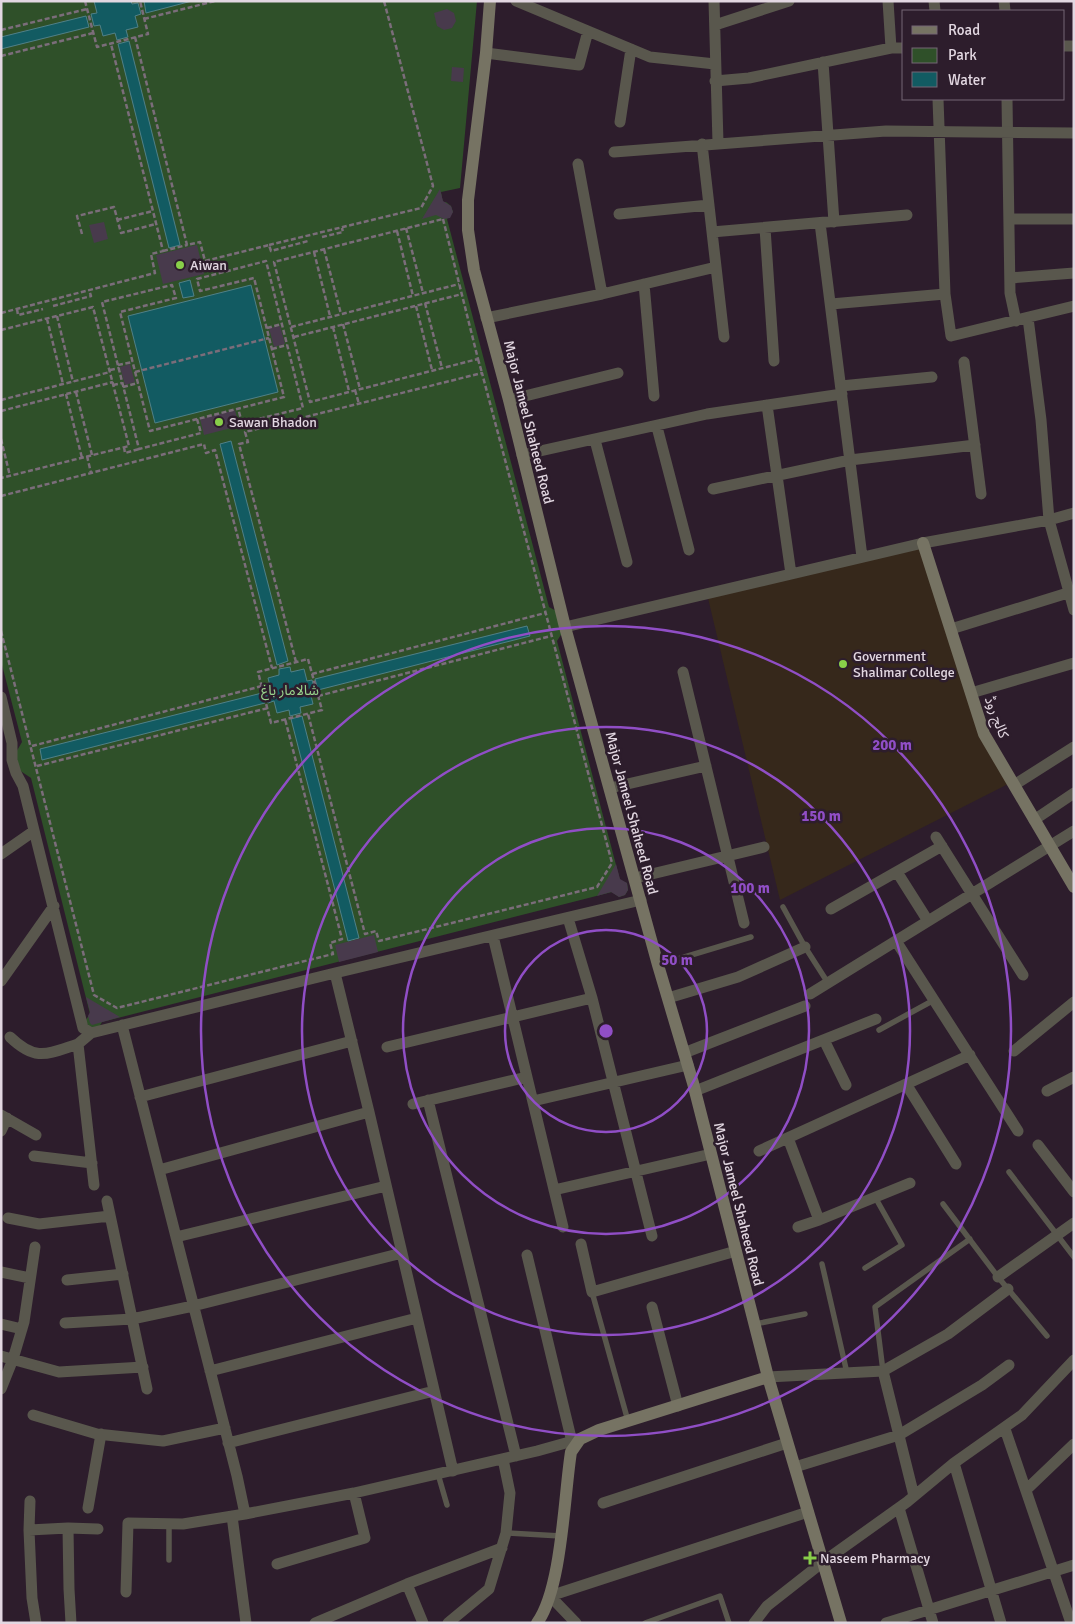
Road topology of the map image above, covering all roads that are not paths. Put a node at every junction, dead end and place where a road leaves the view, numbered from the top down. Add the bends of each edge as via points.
1 (490, 1) edge
2 (516, 1) edge
3 (714, 1) edge
4 (790, 1) edge
5 (888, 1) edge
6 (715, 25) junction
7 (588, 31) junction
8 (891, 48) junction
9 (902, 48) edge
10 (631, 49) junction
11 (486, 53) junction
12 (823, 62) junction
13 (715, 64) junction
14 (715, 81) junction
15 (938, 100) edge
16 (1007, 100) edge
17 (620, 122) dead end
18 (940, 132) junction
19 (1007, 132) junction
20 (1074, 133) edge
21 (828, 136) junction
22 (718, 143) junction
23 (702, 144) junction
24 (614, 152) dead end
25 (578, 164) dead end
26 (709, 205) junction
27 (619, 214) dead end
28 (907, 216) dead end
29 (1009, 219) junction
30 (1074, 219) edge
31 (834, 222) junction
32 (820, 223) junction
33 (765, 228) junction
34 (712, 232) junction
35 (716, 267) junction
36 (1074, 273) edge
37 (1010, 278) junction
38 (644, 284) junction
39 (602, 294) junction
40 (945, 294) junction
41 (831, 304) junction
42 (1074, 306) edge
43 (486, 318) junction
44 (1028, 318) junction
45 (1016, 321) junction
46 (724, 337) dead end
47 (774, 361) dead end
48 (964, 362) dead end
49 (618, 373) dead end
50 (932, 377) dead end
51 (841, 390) junction
52 (654, 396) dead end
53 (509, 400) junction
54 (767, 405) junction
55 (657, 427) junction
56 (595, 440) junction
57 (974, 446) junction
58 (522, 455) junction
59 (850, 460) junction
60 (777, 475) junction
61 (713, 489) dead end
62 (980, 494) dead end
63 (1074, 512) edge
64 (1049, 520) junction
65 (923, 543) junction
66 (689, 550) dead end
67 (862, 557) junction
68 (627, 562) dead end
69 (791, 574) junction
70 (1071, 592) edge
71 (1074, 610) edge
72 (566, 627) junction
73 (951, 630) junction
74 (1074, 663) edge
75 (683, 672) dead end
76 (971, 692) junction
77 (1, 697) edge
78 (1074, 747) edge
79 (706, 766) junction
80 (1014, 786) junction
81 (610, 788) junction
82 (1074, 793) edge
83 (1034, 820) junction
84 (34, 830) junction
85 (1074, 831) edge
86 (1050, 846) junction
87 (764, 847) dead end
88 (1, 854) edge
89 (728, 856) junction
90 (897, 872) junction
91 (635, 878) junction
92 (1074, 887) edge
93 (972, 894) junction
94 (641, 900) junction
95 (54, 906) junction
96 (783, 907) dead end
97 (831, 908) dead end
98 (568, 918) junction
99 (928, 921) junction
100 (744, 923) dead end
101 (493, 936) junction
102 (751, 937) dead end
103 (896, 941) junction
104 (804, 947) junction
105 (658, 965) junction
106 (335, 973) junction
107 (1023, 975) dead end
108 (1, 982) edge
109 (828, 983) junction
110 (810, 994) dead end
111 (592, 998) junction
112 (668, 998) junction
113 (934, 1000) junction
114 (1074, 1002) edge
115 (805, 1006) dead end
116 (513, 1017) junction
117 (877, 1024) joint
118 (122, 1025) junction
119 (91, 1033) junction
120 (10, 1037) dead end
121 (824, 1040) junction
122 (352, 1041) junction
123 (78, 1044) junction
124 (387, 1048) dead end
125 (1014, 1051) dead end
126 (970, 1055) junction
127 (686, 1059) junction
128 (527, 1077) junction
129 (1074, 1077) edge
130 (613, 1082) junction
131 (906, 1084) junction
132 (846, 1085) dead end
133 (695, 1091) junction
134 (1048, 1091) dead end
135 (140, 1097) junction
136 (428, 1100) junction
137 (533, 1102) junction
138 (413, 1104) dead end
139 (369, 1112) junction
140 (4, 1117) edge
141 (1, 1131) edge
142 (1018, 1131) dead end
143 (36, 1135) dead end
144 (788, 1138) junction
145 (1038, 1146) dead end
146 (759, 1151) dead end
147 (711, 1154) junction
148 (34, 1156) dead end
149 (92, 1163) junction
150 (956, 1164) dead end
151 (159, 1170) junction
152 (636, 1172) junction
153 (1009, 1172) dead end
154 (910, 1183) dead end
155 (94, 1184) dead end
156 (386, 1186) junction
157 (554, 1190) junction
158 (1074, 1192) edge
159 (875, 1197) junction
160 (107, 1201) dead end
161 (943, 1204) dead end
162 (110, 1216) junction
163 (8, 1218) dead end
164 (819, 1220) junction
165 (1074, 1223) edge
166 (563, 1227) dead end
167 (798, 1227) dead end
168 (1057, 1235) junction
169 (652, 1236) dead end
170 (176, 1237) junction
171 (970, 1239) junction
172 (581, 1244) dead end
173 (35, 1247) dead end
174 (736, 1251) junction
175 (402, 1253) junction
176 (528, 1255) dead end
177 (1074, 1257) edge
178 (822, 1264) dead end
179 (865, 1268) dead end
180 (1, 1272) edge
181 (123, 1274) junction
182 (998, 1277) junction
183 (30, 1278) junction
184 (67, 1280) dead end
185 (1008, 1290) junction
186 (592, 1292) junction
187 (193, 1306) junction
188 (652, 1306) dead end
189 (805, 1314) dead end
190 (417, 1318) junction
191 (132, 1319) junction
192 (65, 1323) dead end
193 (1, 1324) edge
194 (754, 1325) junction
195 (22, 1329) junction
196 (1047, 1336) dead end
197 (1, 1356) edge
198 (13, 1359) junction
199 (1074, 1360) edge
200 (1009, 1365) dead end
201 (142, 1368) junction
202 (210, 1371) junction
203 (883, 1371) junction
204 (847, 1373) junction
205 (768, 1377) junction
206 (1, 1389) edge
207 (147, 1389) dead end
208 (434, 1391) junction
209 (678, 1406) junction
210 (33, 1415) dead end
211 (628, 1421) junction
212 (225, 1428) junction
213 (1005, 1429) junction
214 (101, 1434) junction
215 (899, 1435) junction
216 (576, 1440) junction
217 (228, 1443) junction
218 (787, 1443) junction
219 (1074, 1444) edge
220 (516, 1456) junction
221 (503, 1459) junction
222 (954, 1463) junction
223 (795, 1467) junction
224 (453, 1471) junction
225 (438, 1474) junction
226 (1026, 1490) junction
227 (354, 1493) junction
228 (914, 1496) junction
229 (30, 1501) dead end
230 (603, 1503) dead end
231 (447, 1505) dead end
232 (88, 1508) dead end
233 (899, 1508) junction
234 (808, 1512) junction
235 (245, 1514) junction
236 (232, 1516) junction
237 (169, 1523) junction
238 (68, 1528) junction
239 (98, 1529) dead end
240 (29, 1530) junction
241 (506, 1533) junction
242 (561, 1536) junction
243 (502, 1548) junction
244 (169, 1560) dead end
245 (823, 1562) junction
246 (277, 1564) dead end
247 (1074, 1564) edge
248 (1053, 1571) junction
249 (407, 1584) junction
250 (992, 1590) junction
251 (126, 1592) dead end
252 (550, 1596) junction
253 (929, 1609) junction
254 (752, 1622) edge
255 (36, 1623) edge
256 (71, 1623) edge
257 (246, 1623) edge
258 (315, 1623) edge
259 (424, 1623) edge
260 (448, 1623) edge
261 (537, 1623) edge
262 (576, 1623) edge
263 (645, 1623) edge
264 (729, 1623) edge
265 (841, 1623) edge
266 (886, 1623) edge
267 (934, 1623) edge
268 (1001, 1623) edge
269 (1071, 1623) edge

1 - 11 street, Major Jameel Shaheed Road
2 - 7 street
3 - 6 street
4 - 6 street
5 - 8 street
6 - 13 street
7 - 10 street
7 - 11 street via 579,65
8 - 9 street
8 - 12 street
10 - 13 street via 650,57
10 - 17 street
11 - 43 street, Major Jameel Shaheed Road via 468,200 468,230 474,270
12 - 14 street via 749,78
12 - 21 street
13 - 14 street
14 - 22 street
15 - 18 street
16 - 19 street
18 - 19 street
18 - 21 street via 886,131
18 - 40 street
19 - 20 street
19 - 29 street
21 - 22 street
21 - 31 street
22 - 23 street
23 - 24 street
23 - 26 street
25 - 39 street
26 - 27 street
26 - 34 street
28 - 31 street
29 - 30 street
29 - 37 street
31 - 32 street
32 - 33 street
32 - 41 street
33 - 34 street
33 - 47 street
34 - 35 street
35 - 38 street
35 - 46 street
36 - 37 street
37 - 45 street
38 - 39 street
38 - 52 street
39 - 43 street
40 - 41 street
40 - 45 street via 951,336
41 - 51 street
42 - 44 street
43 - 53 street, Major Jameel Shaheed Road
44 - 45 street
44 - 64 street
48 - 57 street
49 - 53 street
50 - 51 street
51 - 54 street
51 - 59 street
53 - 58 street, Major Jameel Shaheed Road
54 - 55 street via 708,414
54 - 60 street
55 - 56 street
55 - 66 street
56 - 58 street
56 - 68 street
57 - 59 street
57 - 62 street
58 - 72 street, Major Jameel Shaheed Road
59 - 60 street
59 - 67 street
60 - 61 street
60 - 69 street
63 - 64 street
64 - 65 street
64 - 70 street
65 - 67 street
65 - 73 street, کالج روڈ
67 - 69 street
69 - 72 street
70 - 71 street
70 - 73 street
72 - 81 street, Major Jameel Shaheed Road
73 - 76 street, کالج روڈ
74 - 76 street
75 - 79 street
76 - 80 street, کالج روڈ via 984,734
77 - 84 street via 12,743 12,760 23,786
78 - 80 street
79 - 81 street
79 - 89 street
80 - 83 street, کالج روڈ
81 - 91 street, Major Jameel Shaheed Road
82 - 83 street
83 - 86 street, کالج روڈ
84 - 88 street
84 - 95 street
85 - 86 street
86 - 92 street, کالج روڈ
86 - 93 street
87 - 89 street
89 - 91 street
89 - 100 street
90 - 93 street via 939,842
90 - 97 street
90 - 99 street
91 - 94 street, Major Jameel Shaheed Road
93 - 99 street
93 - 107 street
94 - 98 street
94 - 105 street, Major Jameel Shaheed Road
95 - 108 street
95 - 119 street via 83,1028
96 - 104 lane
98 - 101 street
98 - 111 street
99 - 103 street
101 - 106 street
101 - 116 street
102 - 105 lane
103 - 109 street
103 - 113 street
104 - 109 lane
104 - 112 street via 738,977
105 - 112 street, Major Jameel Shaheed Road
106 - 118 street
106 - 122 street
109 - 110 street
111 - 116 street
111 - 130 street
112 - 127 street, Major Jameel Shaheed Road
113 - 117 lane
113 - 126 street
114 - 125 street
115 - 127 street
116 - 124 street
116 - 128 street
117 - 121 street
118 - 119 street
118 - 135 street
119 - 123 street
120 - 123 street via 22,1048 39,1054
121 - 132 street
121 - 133 street
122 - 135 street
122 - 139 street
123 - 149 street
126 - 131 street
126 - 142 street
127 - 130 street
127 - 133 street, Major Jameel Shaheed Road
128 - 136 street
128 - 137 street
129 - 134 street
130 - 137 street
130 - 152 street
131 - 144 street
131 - 150 street
133 - 147 street, Major Jameel Shaheed Road
135 - 151 street
136 - 138 street
136 - 220 street
137 - 157 street
139 - 151 street
139 - 156 street
140 - 141 street
140 - 143 street
144 - 146 street
144 - 164 street
145 - 158 street
147 - 152 street
147 - 174 street, Major Jameel Shaheed Road
148 - 149 street
149 - 155 street
151 - 170 street
152 - 157 street
152 - 169 street
153 - 168 lane
154 - 159 street
156 - 170 street
156 - 175 street
157 - 166 street
159 - 164 street
159 - 179 lane via 902,1245
160 - 162 street
161 - 171 lane
162 - 163 street via 39,1224
162 - 181 street
164 - 167 street
165 - 168 street
168 - 177 lane
168 - 182 street
170 - 187 street
171 - 182 lane
171 - 203 lane via 875,1308
172 - 186 street
173 - 183 street
174 - 186 street
174 - 194 street, Major Jameel Shaheed Road
175 - 187 street
175 - 190 street
176 - 216 street
178 - 204 lane
180 - 183 street
181 - 184 street
181 - 191 street
182 - 185 lane
183 - 195 street
185 - 196 lane
185 - 203 street via 948,1334
186 - 211 lane
187 - 191 street
187 - 202 street
188 - 209 street
189 - 194 lane
190 - 202 street
190 - 208 street
191 - 192 street
191 - 201 street
193 - 195 street
194 - 205 street, Major Jameel Shaheed Road
195 - 198 street
197 - 198 street
198 - 201 street via 59,1372
198 - 206 street
199 - 213 street
200 - 215 street
201 - 207 street
202 - 212 street
203 - 204 street
203 - 215 street
204 - 205 street
205 - 209 street
205 - 218 street, Major Jameel Shaheed Road
208 - 217 street
208 - 224 street
209 - 211 street
210 - 214 street
211 - 216 street
212 - 214 street via 164,1441
212 - 217 street
213 - 222 street
213 - 226 street
214 - 232 street
215 - 223 street
215 - 228 street
216 - 220 street
216 - 242 street via 571,1452
217 - 235 street
218 - 223 street, Major Jameel Shaheed Road
218 - 230 street
219 - 226 street
220 - 221 street
221 - 224 street
221 - 241 street via 510,1493
222 - 228 street
222 - 250 street
223 - 234 street, Major Jameel Shaheed Road
224 - 225 street
225 - 227 street
225 - 231 lane
226 - 248 street
227 - 235 street
227 - 246 street via 365,1538
228 - 233 street
229 - 240 street
233 - 245 street
233 - 253 street
234 - 245 street, Major Jameel Shaheed Road
234 - 252 street
235 - 236 street
236 - 237 street via 183,1524
236 - 257 street
237 - 244 lane
237 - 251 street via 128,1523
238 - 239 street
238 - 240 street
238 - 256 street
240 - 255 street
241 - 242 lane
241 - 243 street
242 - 252 street
243 - 249 street
243 - 260 street via 489,1589
245 - 254 street via 767,1606
245 - 265 street, Major Jameel Shaheed Road
247 - 248 street
248 - 250 street
248 - 269 street
249 - 258 street
249 - 259 street
250 - 253 street
250 - 268 street
252 - 261 street
252 - 262 street
253 - 266 street
253 - 267 street
263 - 264 lane via 720,1596

